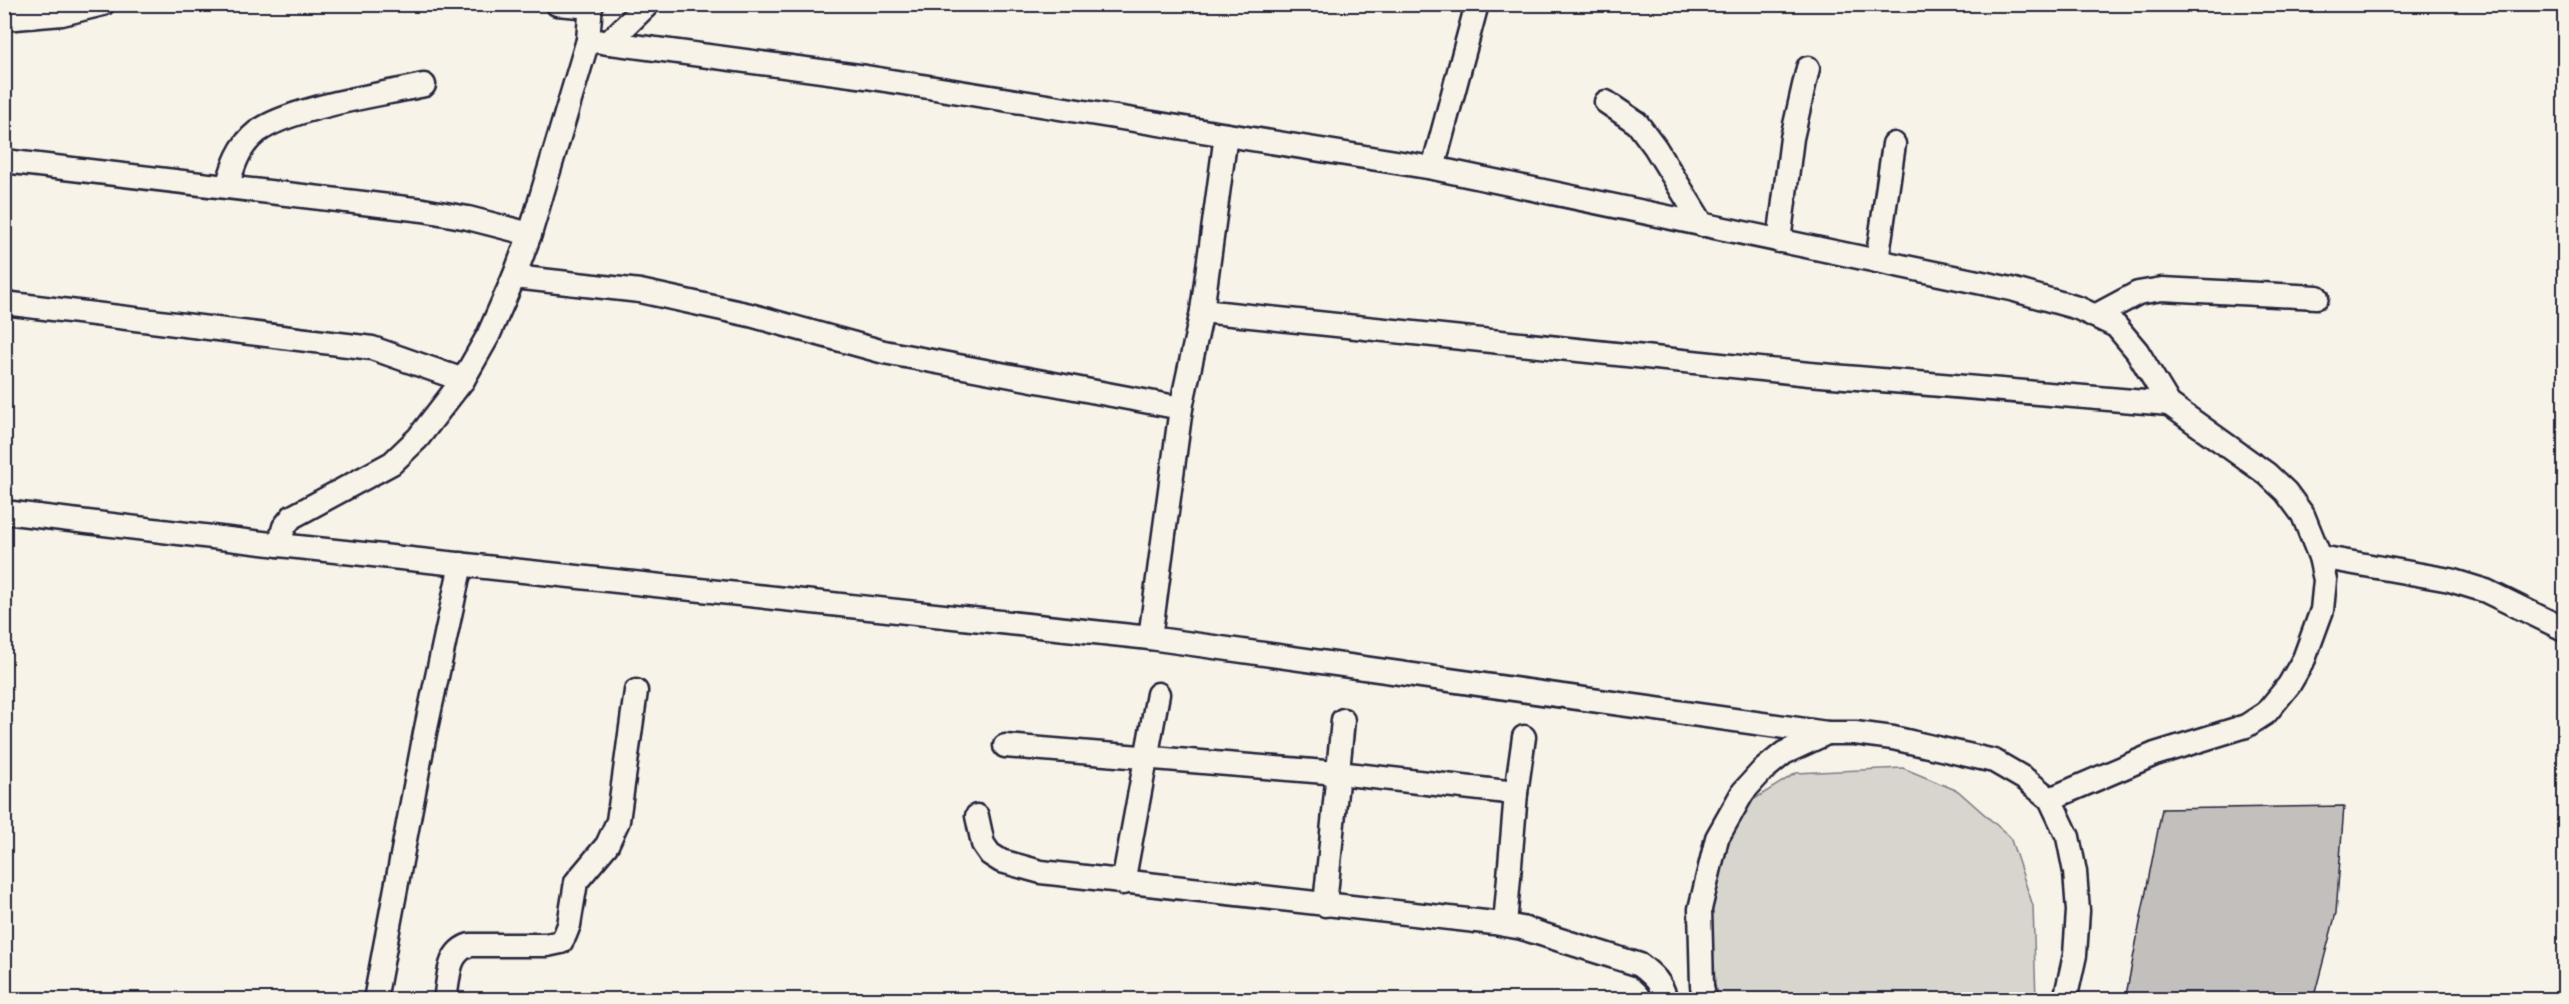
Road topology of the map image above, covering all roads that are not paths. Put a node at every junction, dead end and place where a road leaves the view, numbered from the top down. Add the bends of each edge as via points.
1 (103, 4) edge
2 (557, 4) edge
3 (648, 4) edge
4 (1477, 4) edge
5 (591, 5) edge
6 (4, 19) edge
7 (598, 42) junction
8 (1808, 68) dead end
9 (424, 85) dead end
10 (1606, 102) dead end
11 (1226, 135) junction
12 (1894, 144) dead end
13 (4, 161) edge
14 (1433, 168) junction
15 (226, 187) junction
16 (1703, 225) junction
17 (530, 234) junction
18 (1779, 241) junction
19 (1877, 261) junction
20 (514, 277) junction
21 (2317, 297) dead end
22 (4, 303) edge
23 (1202, 311) junction
24 (2095, 316) junction
25 (463, 380) junction
26 (2169, 404) junction
27 (1181, 408) junction
28 (4, 512) edge
29 (279, 545) junction
30 (2320, 557) junction
31 (461, 564) junction
32 (2565, 629) edge
33 (1150, 639) junction
34 (636, 691) dead end
35 (1158, 694) dead end
36 (1344, 720) dead end
37 (1827, 733) junction
38 (1524, 737) dead end
39 (1005, 746) dead end
40 (1146, 757) junction
41 (1338, 773) junction
42 (1516, 793) junction
43 (2050, 799) junction
44 (977, 816) dead end
45 (1123, 883) junction
46 (1325, 904) junction
47 (1505, 925) junction
48 (375, 999) edge
49 (445, 999) edge
50 (1666, 999) edge
51 (1705, 999) edge
52 (2065, 999) edge

1 - 6 street via 62,14
2 - 5 street
3 - 7 street
4 - 14 street
5 - 7 street
7 - 11 street via 866,77
7 - 17 street
8 - 18 street via 1792,138
9 - 15 street via 276,122 244,146 233,163
10 - 16 street via 1637,123
11 - 14 street
11 - 23 street
12 - 19 street
13 - 15 street
14 - 16 street
15 - 17 street via 423,210
16 - 18 street
17 - 20 street
18 - 19 street
19 - 24 street via 2011,289
20 - 25 street
20 - 27 street via 640,291 750,315 884,352
21 - 24 street via 2162,289 2138,294
22 - 25 street via 372,348
23 - 26 street via 1809,374
23 - 27 street
24 - 26 street via 2116,326 2137,351
25 - 29 street via 418,438 392,464 292,517 284,527
26 - 30 street via 2286,492 2303,515
27 - 33 street
28 - 29 street
29 - 31 street
30 - 32 street via 2450,580 2486,591
30 - 43 street via 2325,580 2322,610 2304,659 2266,713 2246,726 2155,754
31 - 33 street
31 - 48 street
33 - 37 street
34 - 49 street via 618,821 607,845 576,882 569,925 561,942 460,948 451,964
35 - 40 street
36 - 41 street
37 - 43 street via 1893,738 1994,761
37 - 51 street via 1784,753 1761,771 1743,792 1717,838 1700,909
38 - 42 street
39 - 40 street
40 - 41 street
40 - 45 street
41 - 42 street
41 - 46 street
42 - 47 street
43 - 52 street via 2068,837 2078,911 2075,955
44 - 45 street via 983,844 1001,861 1041,872
45 - 46 street
46 - 47 street
47 - 50 street via 1640,965 1653,975

